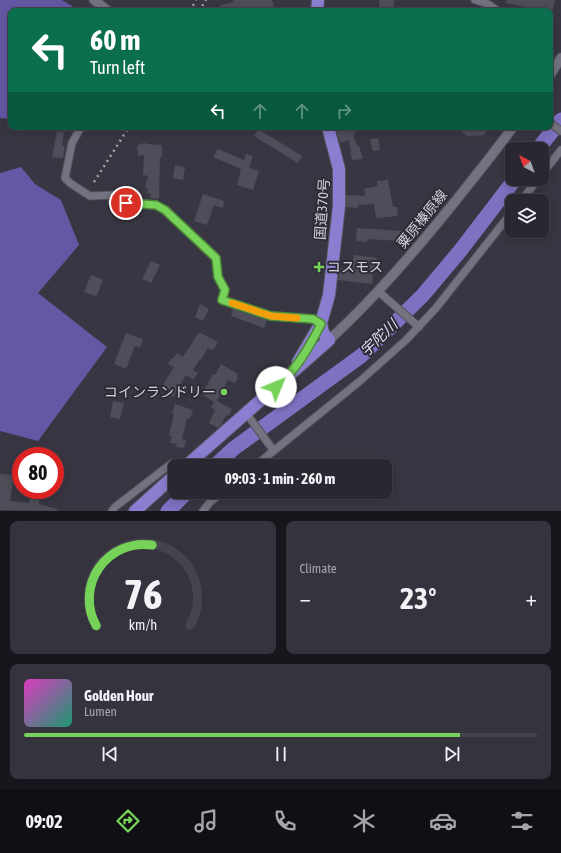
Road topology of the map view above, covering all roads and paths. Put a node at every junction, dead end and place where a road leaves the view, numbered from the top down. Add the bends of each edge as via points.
1 (94, 0) edge
2 (475, 0) edge
3 (104, 8) edge
4 (494, 8) edge
5 (561, 58) edge
6 (553, 70) edge
7 (79, 130) edge
8 (329, 130) edge
9 (511, 130) edge
10 (561, 150) edge
11 (549, 165) edge
12 (533, 186) edge
13 (526, 194) edge
14 (505, 221) edge
15 (379, 292) junction
16 (321, 324) junction
17 (418, 326) junction
18 (329, 340) junction
19 (286, 379) junction
20 (248, 415) junction
21 (273, 450) junction
22 (195, 459) edge
23 (263, 459) edge
24 (168, 466) edge
25 (168, 481) edge
26 (214, 499) edge
27 (112, 511) edge
28 (134, 511) edge
29 (203, 511) edge

1 - 3 main road
2 - 4 street
5 - 6 main road
7 - 16 street via 72,142 65,178 70,183 90,196 113,195 112,202 156,205 165,210 216,258 218,277 225,290 222,300 271,316 313,319
8 - 16 highway, 国道370号 via 339,169 339,206 329,294
9 - 15 main road, 粟原榛原線 via 430,233
10 - 11 street
12 - 13 street
14 - 17 street via 436,308
15 - 17 street
15 - 18 main road, 粟原榛原線
16 - 18 highway via 323,333
16 - 19 highway, 国道370号
17 - 21 street via 360,381
18 - 19 highway
19 - 20 highway
20 - 21 street
20 - 22 highway
21 - 23 street
24 - 27 street
25 - 28 highway
26 - 29 street

